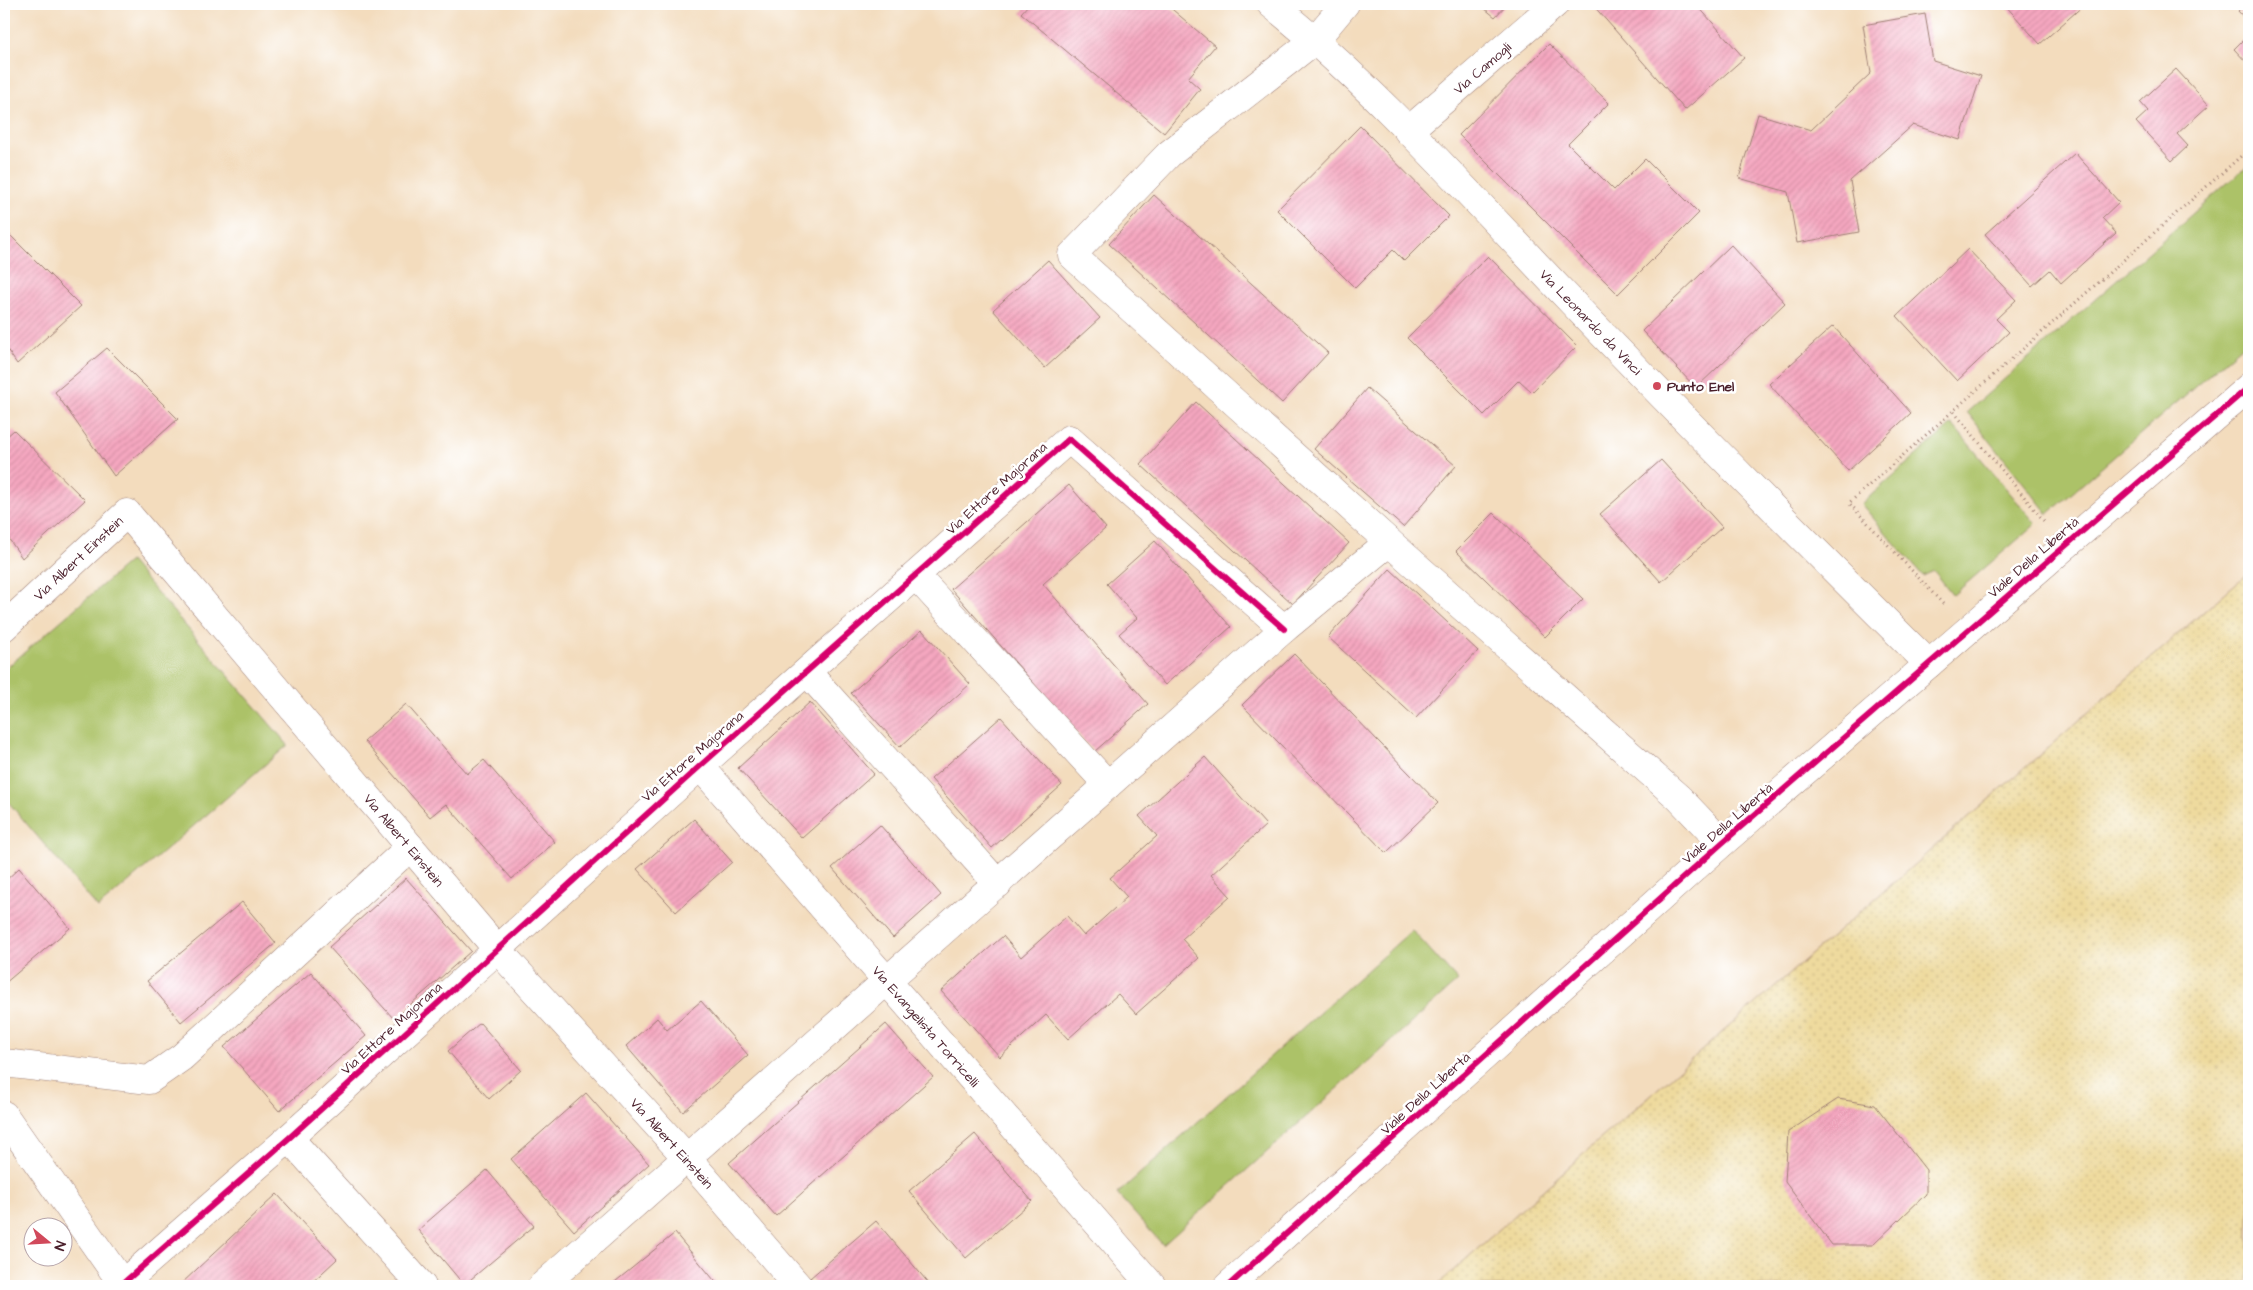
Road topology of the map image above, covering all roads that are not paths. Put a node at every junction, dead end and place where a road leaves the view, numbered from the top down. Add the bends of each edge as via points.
1 (1271, 4) edge
2 (1344, 4) edge
3 (1555, 4) edge
4 (1315, 40) junction
5 (1408, 131) junction
6 (2249, 386) edge
7 (1389, 542) junction
8 (916, 576) junction
9 (4, 626) edge
10 (1284, 629) junction
11 (1929, 664) junction
12 (807, 672) junction
13 (700, 766) junction
14 (1108, 785) junction
15 (1722, 843) junction
16 (410, 847) junction
17 (998, 884) junction
18 (497, 949) junction
19 (887, 981) junction
20 (4, 1063) edge
21 (4, 1115) edge
22 (289, 1138) junction
23 (687, 1158) junction
24 (123, 1285) edge
25 (422, 1286) edge
26 (542, 1286) edge
27 (798, 1286) edge
28 (1152, 1286) edge
29 (1228, 1286) edge

1 - 4 street, Via Leonardo da Vinci
2 - 4 street
3 - 5 street, Via Camogli
4 - 5 street, Via Leonardo da Vinci
4 - 7 street via 1168,154 1072,255
5 - 11 street, Via Leonardo da Vinci via 1604,337
6 - 11 street, Viale Della Libertà
7 - 10 street
7 - 15 street via 1680,798
8 - 10 street, Via Ettore Majorana via 1069,439
8 - 12 street, Via Ettore Majorana
8 - 14 street
9 - 16 street, Via Albert Einstein via 127,513
10 - 14 street
11 - 15 street, Viale Della Libertà
12 - 13 street, Via Ettore Majorana
12 - 17 street
13 - 18 street, Via Ettore Majorana
13 - 19 street, Via Evangelista Torricelli
14 - 17 street
15 - 29 street, Viale Della Libertà
16 - 18 street, Via Albert Einstein
16 - 20 street via 182,1057 150,1080
17 - 19 street
18 - 22 street, Via Ettore Majorana
18 - 23 street, Via Albert Einstein
19 - 23 street
19 - 28 street, Via Evangelista Torricelli
21 - 24 street
22 - 24 street, Via Ettore Majorana
22 - 25 street
23 - 26 street
23 - 27 street, Via Albert Einstein

